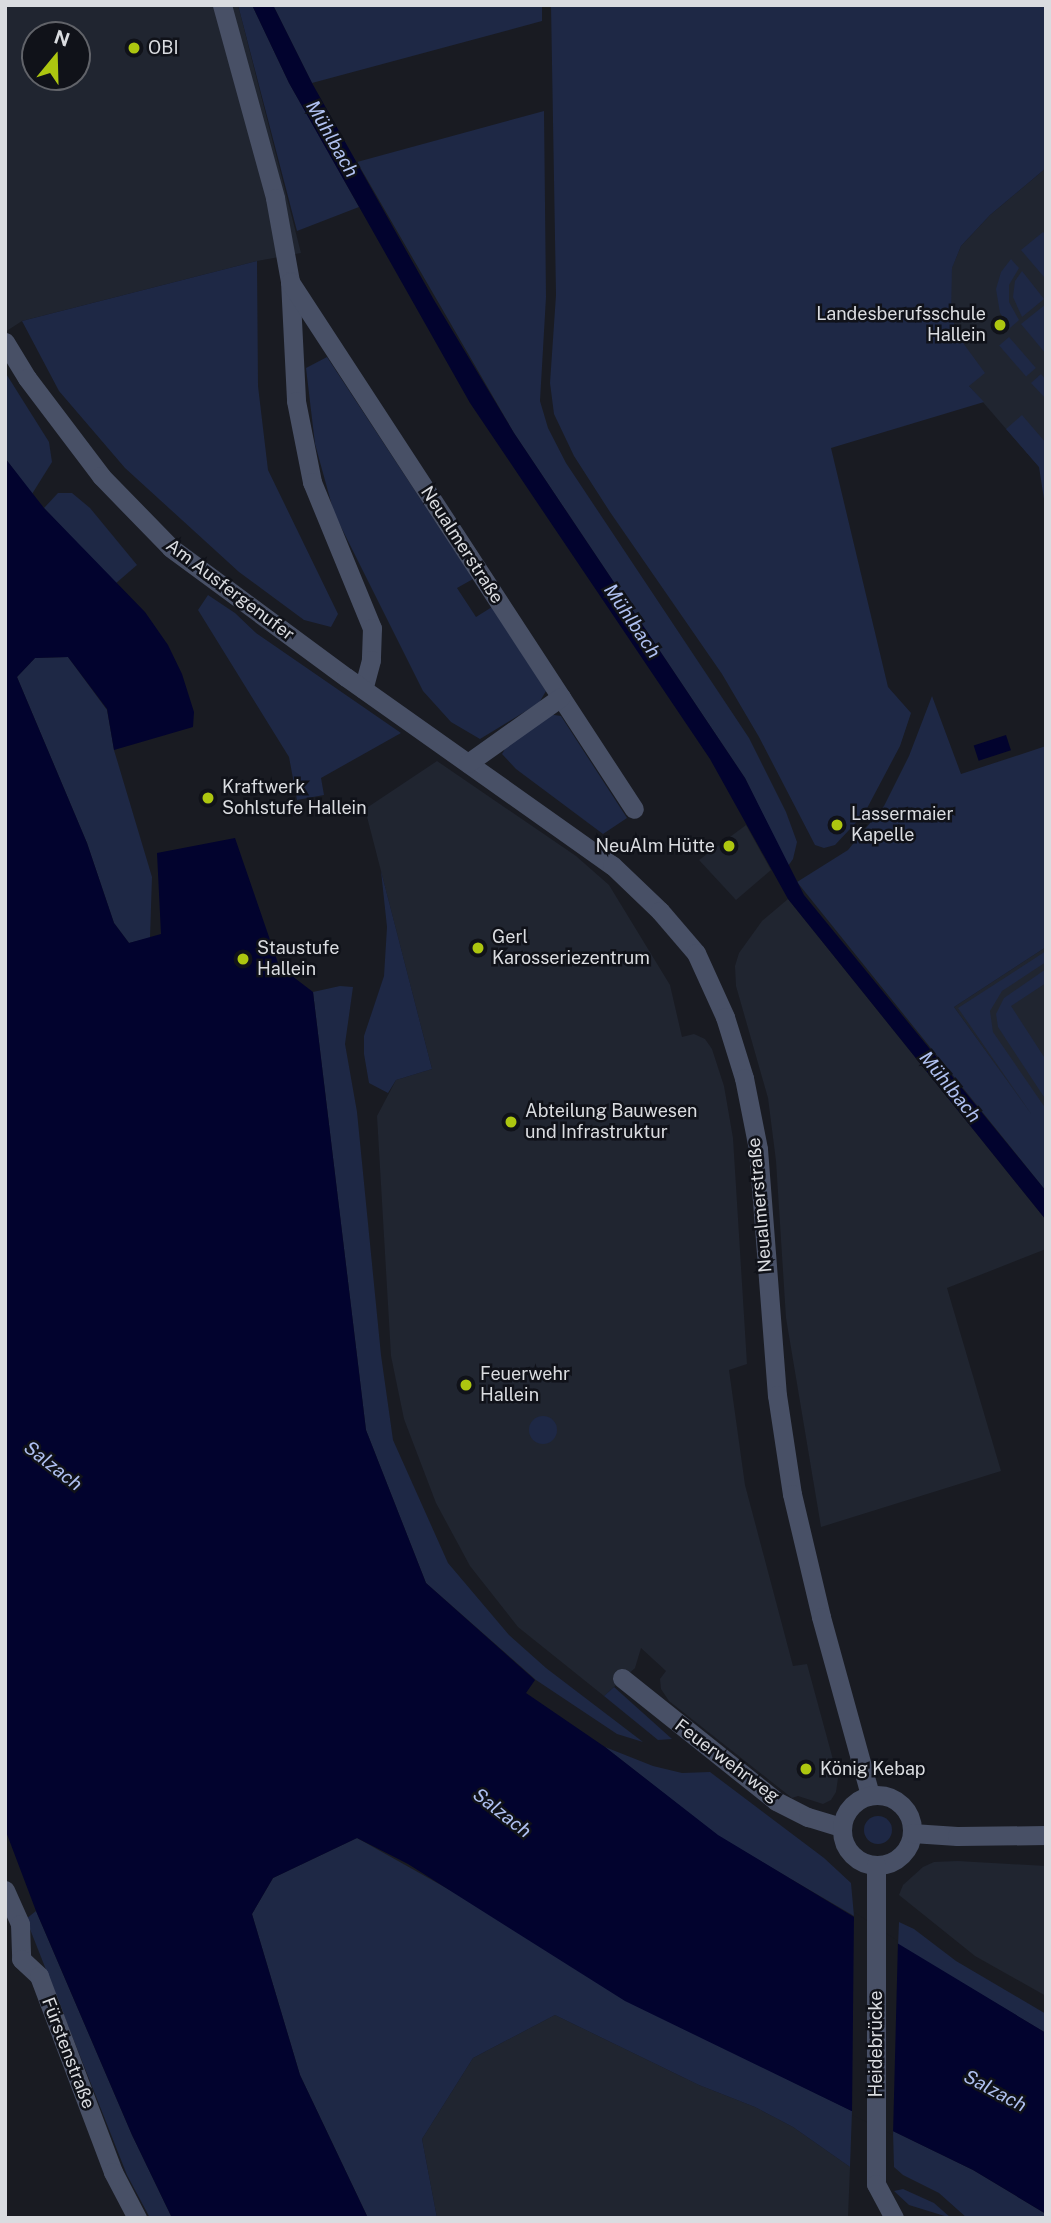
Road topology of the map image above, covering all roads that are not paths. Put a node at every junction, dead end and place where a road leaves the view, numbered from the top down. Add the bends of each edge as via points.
1 (222, 5) edge
2 (290, 281) junction
3 (5, 342) edge
4 (363, 689) junction
5 (561, 696) junction
6 (435, 739) joint
7 (468, 763) junction
8 (634, 809) dead end
9 (622, 1678) dead end
10 (870, 1795) junction
11 (841, 1827) junction
12 (912, 1833) junction
13 (1046, 1835) edge
14 (876, 1865) junction
15 (5, 1890) edge
16 (137, 2218) edge
17 (894, 2218) edge

1 - 2 street, Neualmerstraße via 275,198
2 - 4 street, Neualmerstraße via 296,401 312,482 372,628 371,660
2 - 5 street, Neualmerstraße
3 - 4 street, Am Ausfergenufer via 102,476 171,548
4 - 6 street, Am Ausfergenufer
5 - 7 street
5 - 8 street, Neualmerstraße
6 - 7 street, Neualmerstraße
7 - 10 street, Neualmerstraße via 612,865 696,953 715,992 744,1077 758,1149 777,1395 792,1494
9 - 11 street, Feuerwehrweg via 776,1801
10 - 11 street via 849,1808
10 - 12 street via 901,1804 911,1820
11 - 14 street via 856,1858
12 - 13 street
12 - 14 street via 904,1852
14 - 17 street, Heidebrücke via 876,2184
15 - 16 street, Fürstenstraße via 20,1924 21,1959 39,1976 113,2172

